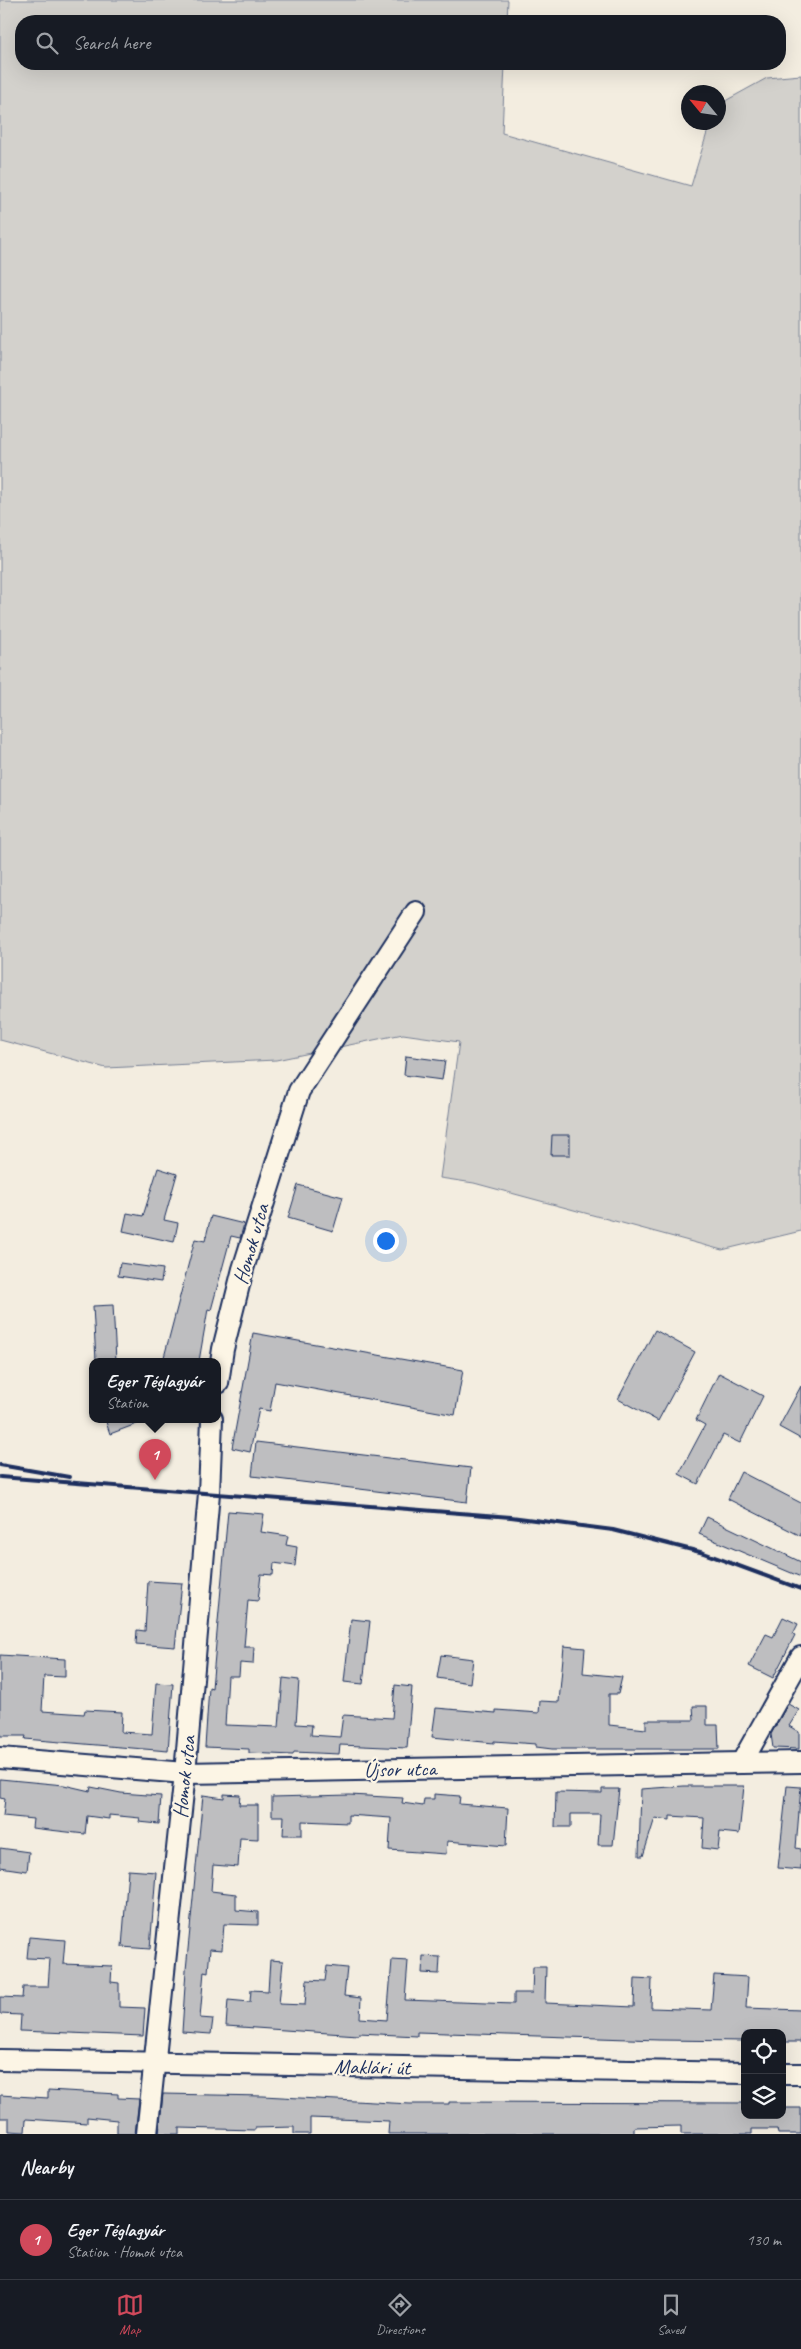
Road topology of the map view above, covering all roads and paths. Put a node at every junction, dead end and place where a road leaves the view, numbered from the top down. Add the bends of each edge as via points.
1 (416, 912) dead end
2 (221, 1363) edge
3 (212, 1423) edge
4 (801, 1657) edge
5 (0, 1758) edge
6 (742, 1762) junction
7 (801, 1762) edge
8 (185, 1773) junction
9 (0, 2060) edge
10 (153, 2064) junction
11 (741, 2073) edge
12 (786, 2074) edge
13 (801, 2074) edge
14 (147, 2134) edge

1 - 2 street, Homok utca via 299,1091 243,1269
3 - 8 street, Homok utca via 209,1493
4 - 6 street
5 - 8 street, Újsor utca
6 - 7 street, Újsor utca
6 - 8 street, Újsor utca
8 - 10 street, Homok utca
9 - 10 street, Maklári út
10 - 11 street, Maklári út
10 - 14 street, Homok utca
12 - 13 street

